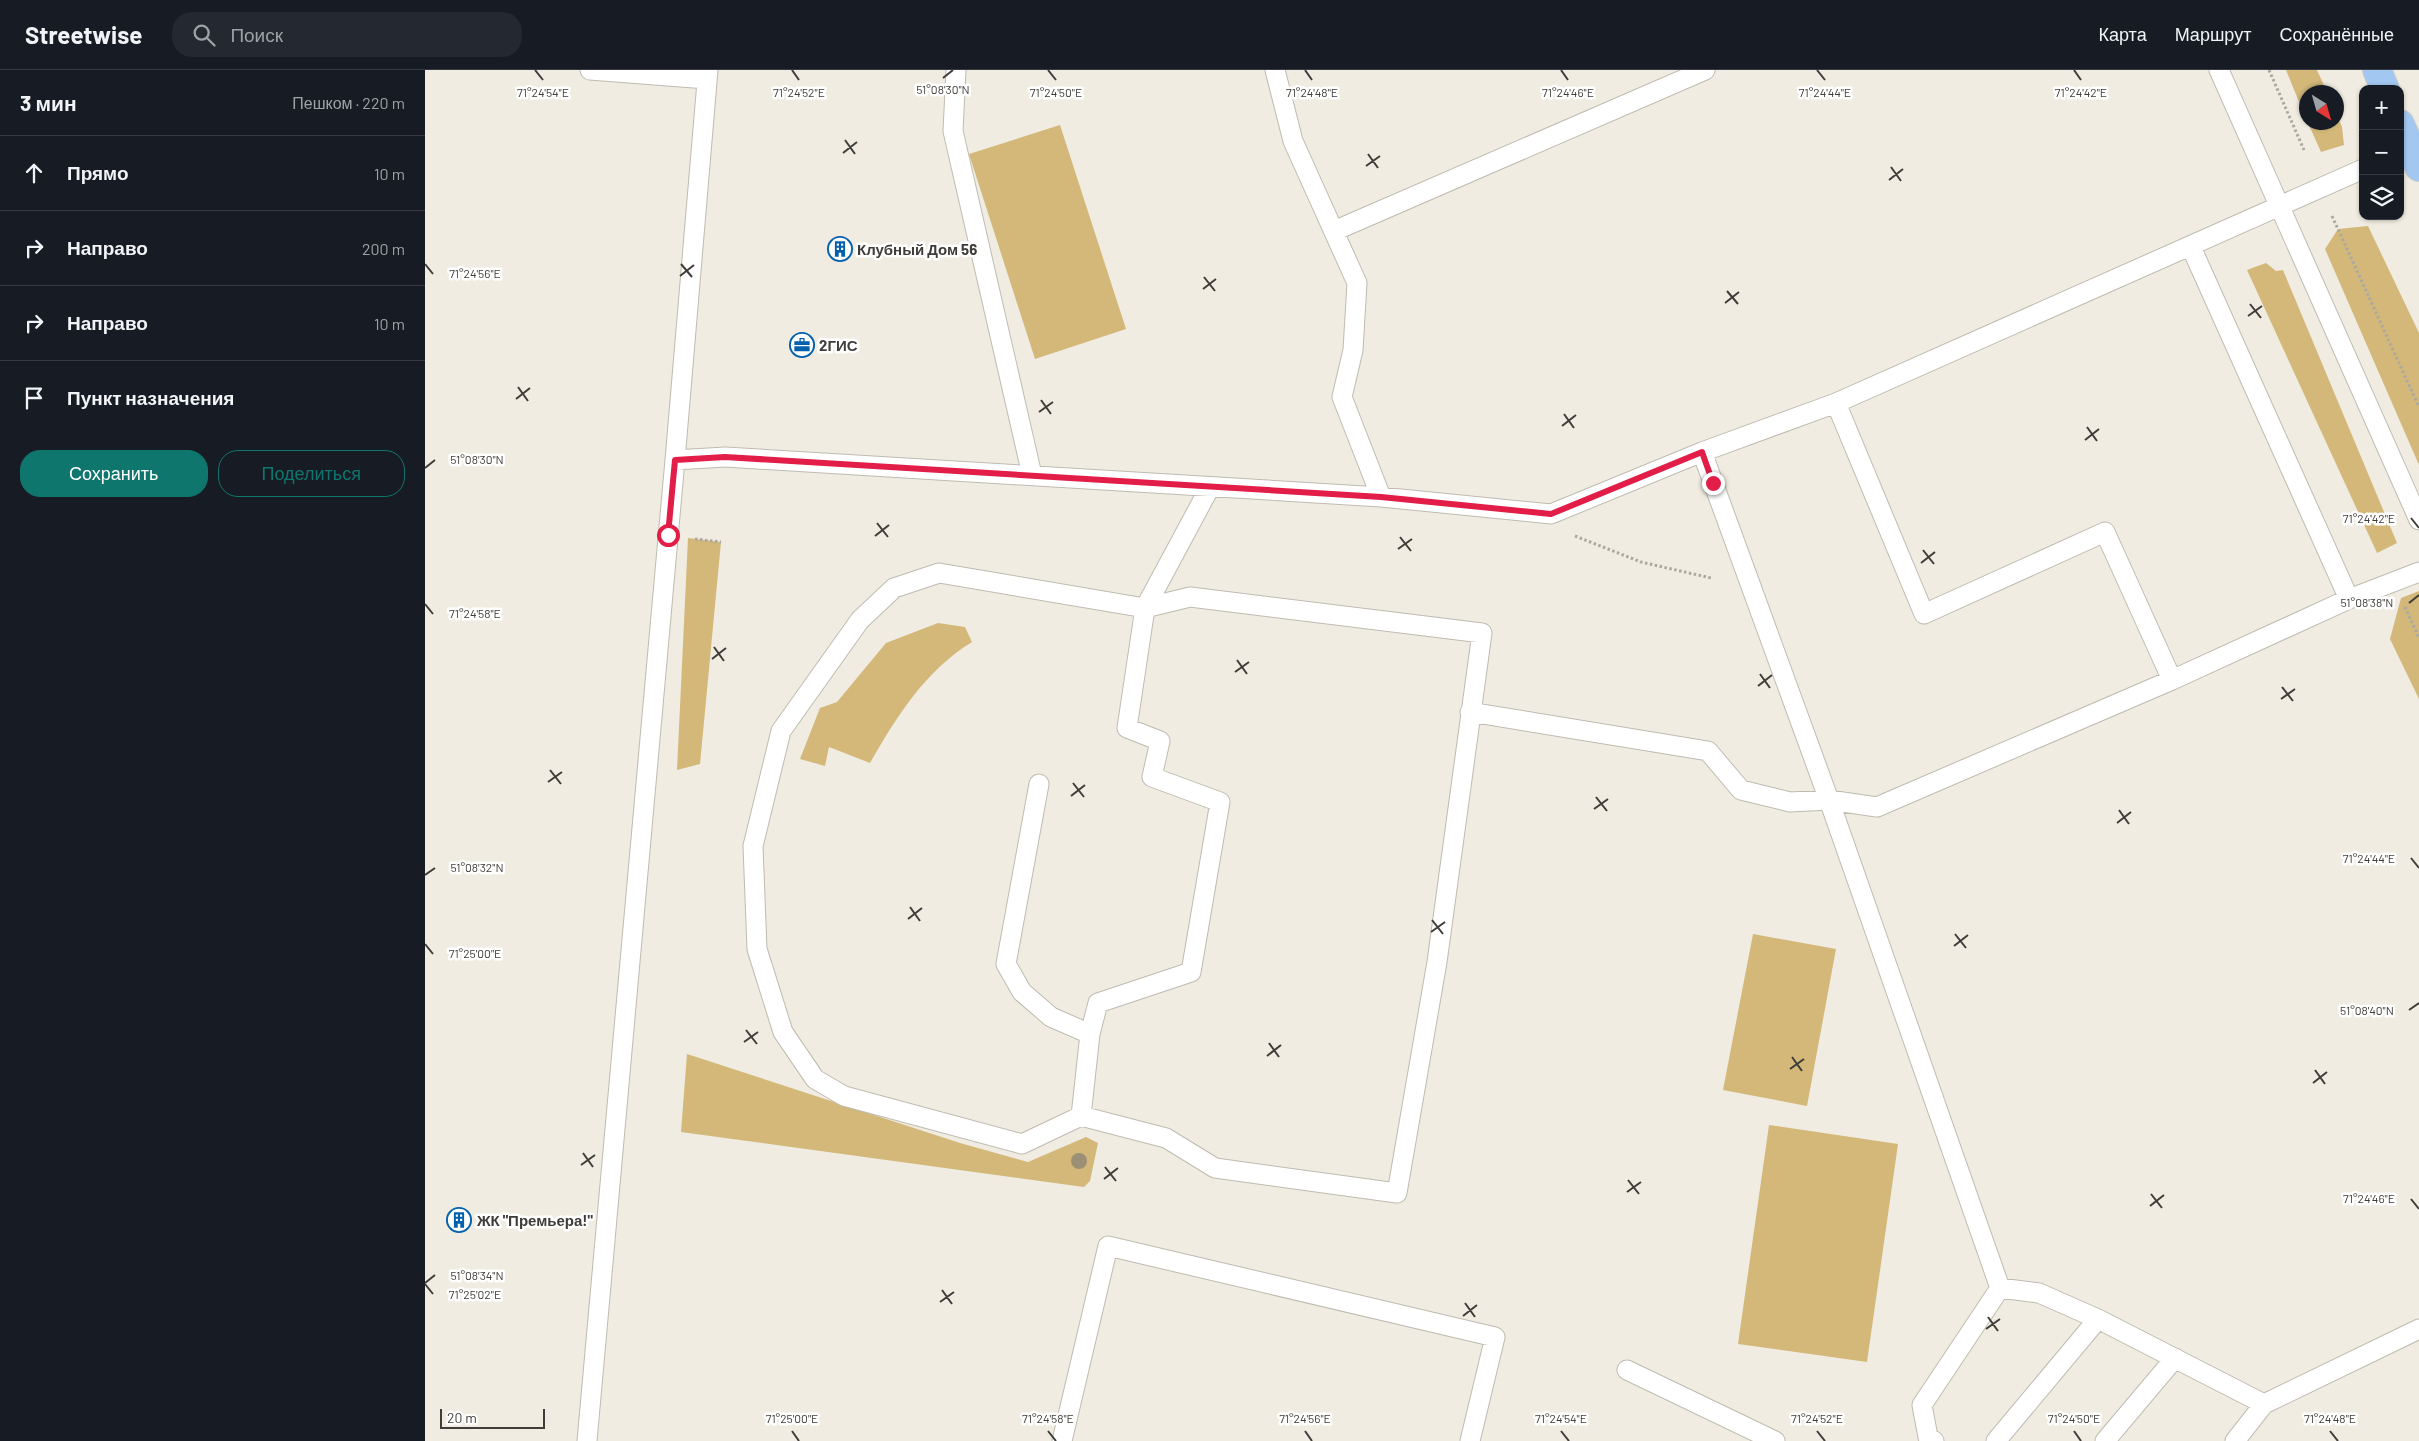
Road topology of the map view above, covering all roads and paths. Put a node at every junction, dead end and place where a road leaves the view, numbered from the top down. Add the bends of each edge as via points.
1 (590, 70) edge
2 (956, 70) edge
3 (1275, 70) edge
4 (1705, 70) edge
5 (2219, 70) edge
6 (2269, 70) edge
7 (2377, 70) edge
8 (707, 75) edge
9 (2383, 85) edge
10 (2303, 150) dead end
11 (2359, 171) edge
12 (2279, 207) junction
13 (2332, 216) dead end
14 (1334, 231) junction
15 (2191, 247) junction
16 (1836, 403) junction
17 (2419, 407) edge
18 (1702, 452) junction
19 (675, 460) junction
20 (1032, 475) junction
21 (1210, 486) junction
22 (1381, 497) junction
23 (2419, 520) edge
24 (1572, 535) dead end
25 (688, 538) dead end
26 (721, 542) dead end
27 (2419, 572) edge
28 (1711, 578) dead end
29 (2395, 583) junction
30 (2349, 600) junction
31 (1145, 608) junction
32 (2419, 638) edge
33 (2172, 680) junction
34 (1470, 712) junction
35 (1039, 784) dead end
36 (1829, 800) junction
37 (1090, 1034) junction
38 (1081, 1116) junction
39 (2000, 1288) junction
40 (2098, 1319) junction
41 (2419, 1330) edge
42 (2175, 1358) junction
43 (1627, 1370) dead end
44 (2264, 1404) junction
45 (587, 1441) edge
46 (1062, 1441) edge
47 (1470, 1441) edge
48 (1775, 1441) edge
49 (1934, 1441) edge
50 (1996, 1441) edge
51 (2105, 1441) edge
52 (2235, 1441) edge

1 - 8 lane
2 - 20 lane via 953,130
3 - 14 lane via 1293,141
4 - 14 lane
5 - 12 lane
6 - 10 path
7 - 9 main road
8 - 19 lane
11 - 12 lane
12 - 15 lane
12 - 23 lane
13 - 17 path
14 - 22 lane via 1357,283 1353,350 1342,397
15 - 16 lane
15 - 30 lane
16 - 18 lane
16 - 33 lane via 1924,614 2105,532
18 - 22 lane via 1551,514
18 - 36 lane
19 - 20 lane via 725,457
19 - 45 lane
20 - 21 lane
21 - 22 lane
21 - 31 lane
24 - 28 path via 1641,562
25 - 26 path
27 - 29 lane
29 - 30 lane
29 - 32 path
30 - 33 lane
31 - 34 lane via 1190,596 1481,634
31 - 37 lane via 1127,728 1160,741 1152,777 1220,802 1191,972 1098,1003
31 - 38 lane via 939,573 894,588 860,620 781,731 753,846 757,949 783,1032 815,1079 844,1096 1023,1144
33 - 36 lane via 1877,807
34 - 36 lane via 1708,751 1741,790 1790,802
34 - 38 lane via 1437,962 1397,1193 1215,1168 1166,1138
35 - 37 lane via 1006,964 1022,992 1051,1017
36 - 39 lane
37 - 38 lane
39 - 40 lane via 2039,1293
39 - 49 lane via 1922,1405 1928,1437
40 - 42 lane
40 - 50 lane
41 - 44 lane
42 - 44 lane
42 - 51 lane
43 - 48 lane
44 - 52 lane
46 - 47 lane via 1109,1246 1495,1337

